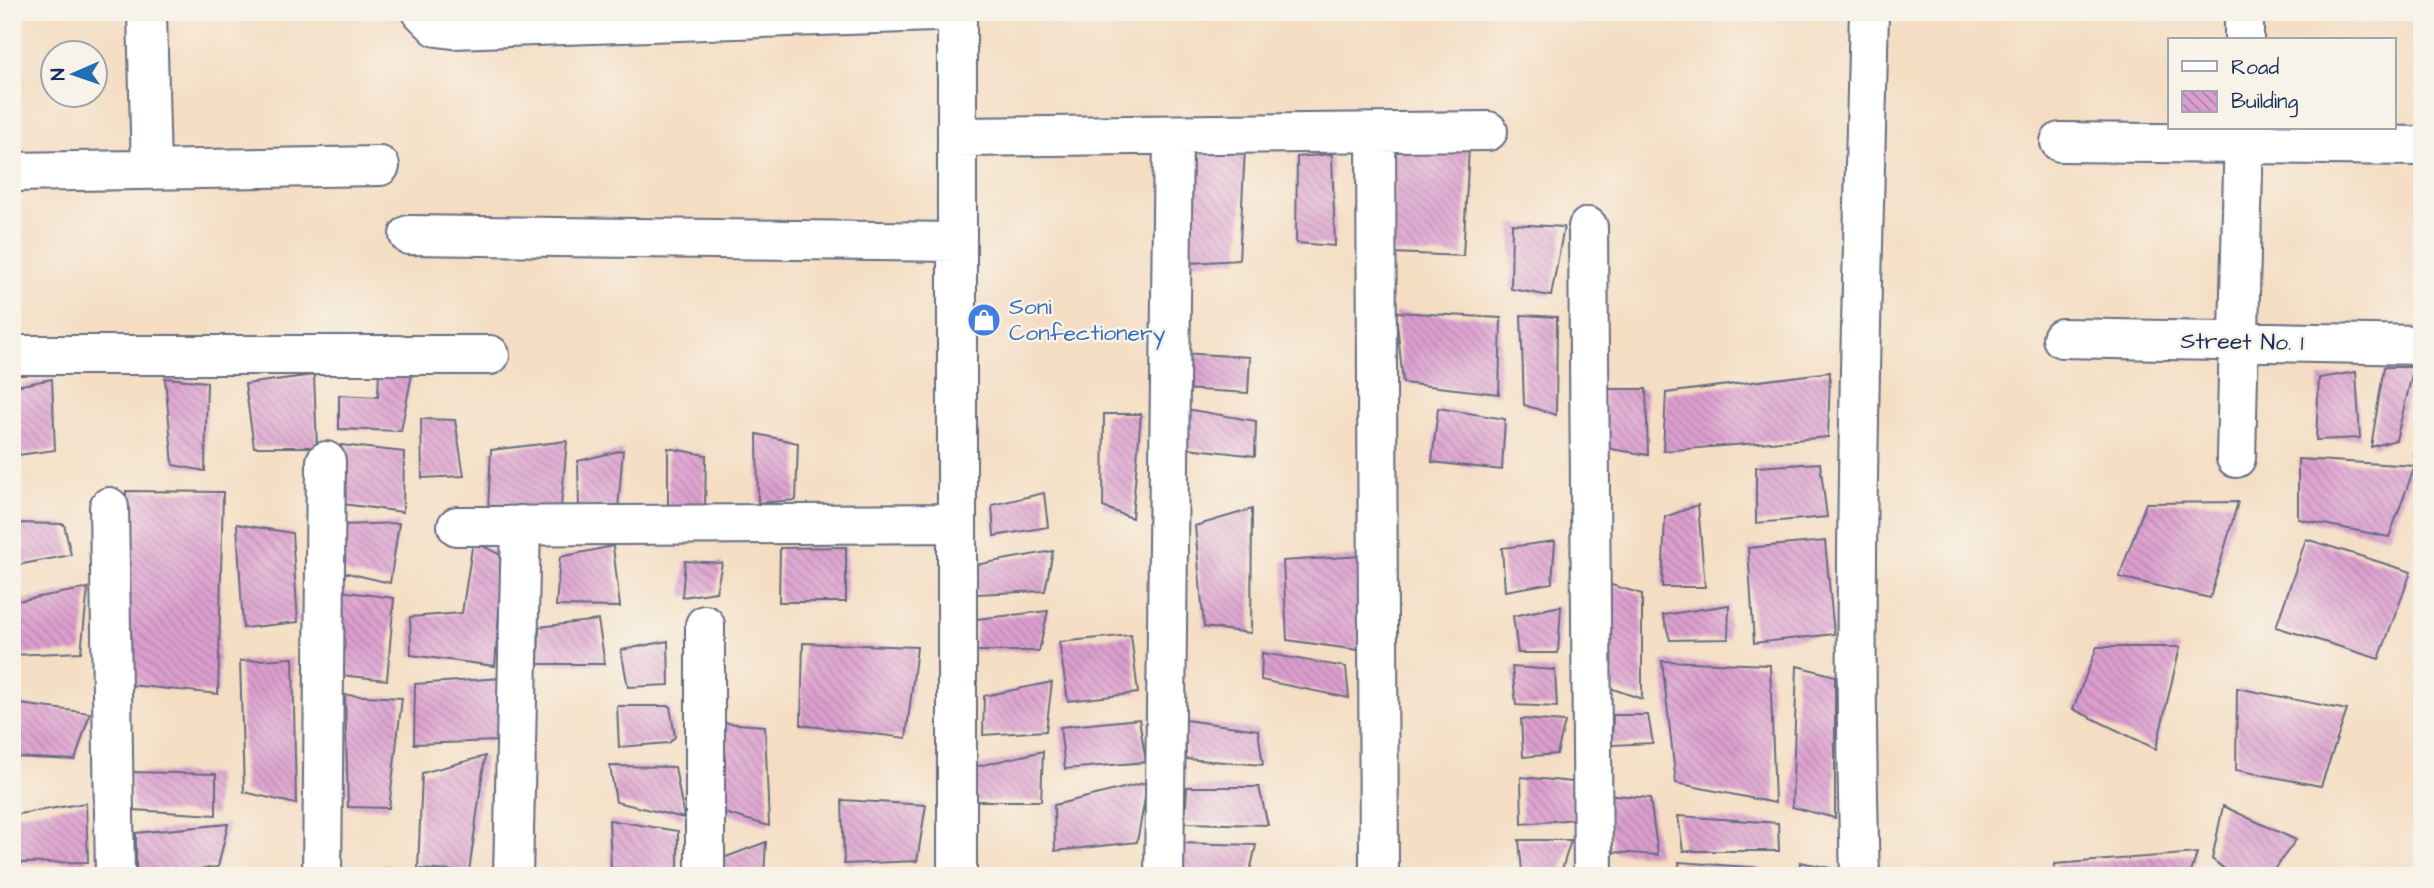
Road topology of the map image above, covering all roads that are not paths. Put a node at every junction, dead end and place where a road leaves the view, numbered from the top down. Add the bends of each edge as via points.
1 (147, 12) edge
2 (422, 12) edge
3 (934, 12) edge
4 (957, 12) edge
5 (1869, 12) edge
6 (2244, 12) edge
7 (2244, 38) edge
8 (1489, 131) dead end
9 (1376, 134) junction
10 (1173, 135) junction
11 (957, 136) junction
12 (2244, 136) edge
13 (2060, 142) dead end
14 (2422, 146) edge
15 (380, 166) dead end
16 (151, 170) junction
17 (12, 172) edge
18 (1588, 227) dead end
19 (409, 235) dead end
20 (957, 242) junction
21 (2062, 338) dead end
22 (2239, 342) junction
23 (2422, 345) edge
24 (12, 355) edge
25 (490, 355) dead end
26 (2236, 458) dead end
27 (327, 461) dead end
28 (109, 507) dead end
29 (957, 523) junction
30 (457, 526) dead end
31 (521, 526) junction
32 (705, 625) dead end
33 (114, 876) edge
34 (322, 876) edge
35 (513, 876) edge
36 (705, 876) edge
37 (957, 876) edge
38 (1164, 876) edge
39 (1378, 876) edge
40 (1593, 876) edge
41 (1860, 876) edge

1 - 16 street
2 - 3 street via 437,27 453,29
4 - 11 street
5 - 41 street via 1857,503
6 - 7 street
8 - 9 street
9 - 10 street
9 - 39 street
10 - 11 street
10 - 38 street
11 - 20 street
12 - 13 street
12 - 14 street
12 - 22 street
15 - 16 street
16 - 17 street
18 - 40 street
19 - 20 street
20 - 29 street
21 - 22 street, Street No. 1
22 - 23 street, Street No. 1
22 - 26 street
24 - 25 street
27 - 34 street
28 - 33 street
29 - 31 street
29 - 37 street
30 - 31 street
31 - 35 street
32 - 36 street

